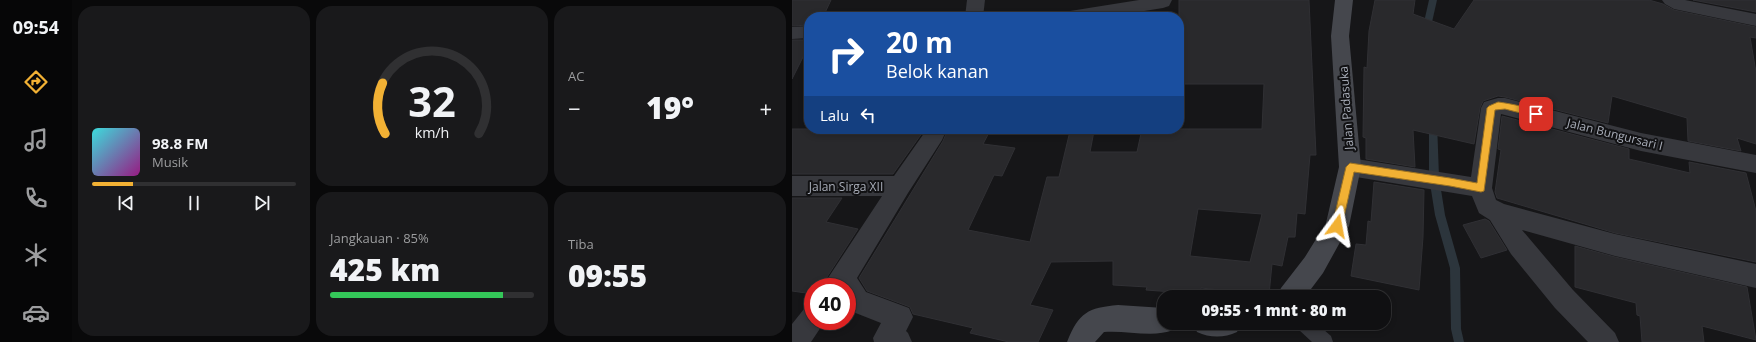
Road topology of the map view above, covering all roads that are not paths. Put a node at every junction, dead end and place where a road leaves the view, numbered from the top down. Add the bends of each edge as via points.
1 (976, 0) edge
2 (1163, 0) edge
3 (1344, 0) edge
4 (1671, 0) edge
5 (975, 12) edge
6 (1101, 12) edge
7 (1756, 20) edge
8 (804, 32) edge
9 (792, 33) edge
10 (935, 134) edge
11 (1756, 164) edge
12 (1350, 167) junction
13 (792, 186) edge
14 (900, 186) junction
15 (1481, 188) junction
16 (1498, 213) junction
17 (1756, 276) edge
18 (843, 278) edge
19 (1295, 290) edge
20 (856, 300) edge
21 (1157, 321) edge
22 (804, 330) edge
23 (1312, 330) edge
24 (795, 342) edge
25 (899, 342) edge
26 (1080, 342) edge
27 (1325, 342) edge
28 (1606, 342) edge

1 - 5 street
2 - 6 street
3 - 12 street, Jalan Padasuka via 1340,36
4 - 7 street via 1680,5
8 - 9 street
10 - 14 street
11 - 15 street, Jalan Bungursari I via 1641,142 1498,106 1492,108
12 - 15 street
12 - 19 street, Jalan Padasuka via 1337,226 1314,265
13 - 14 street, Jalan Sirga XII
14 - 18 street
15 - 16 street, Jalan Bungursari I via 1487,206
16 - 17 street via 1615,245
16 - 28 street, Jalan Bungursari I via 1518,246
20 - 25 street via 900,317 886,338
21 - 26 street via 1118,318 1097,320
22 - 24 street
23 - 27 lane

